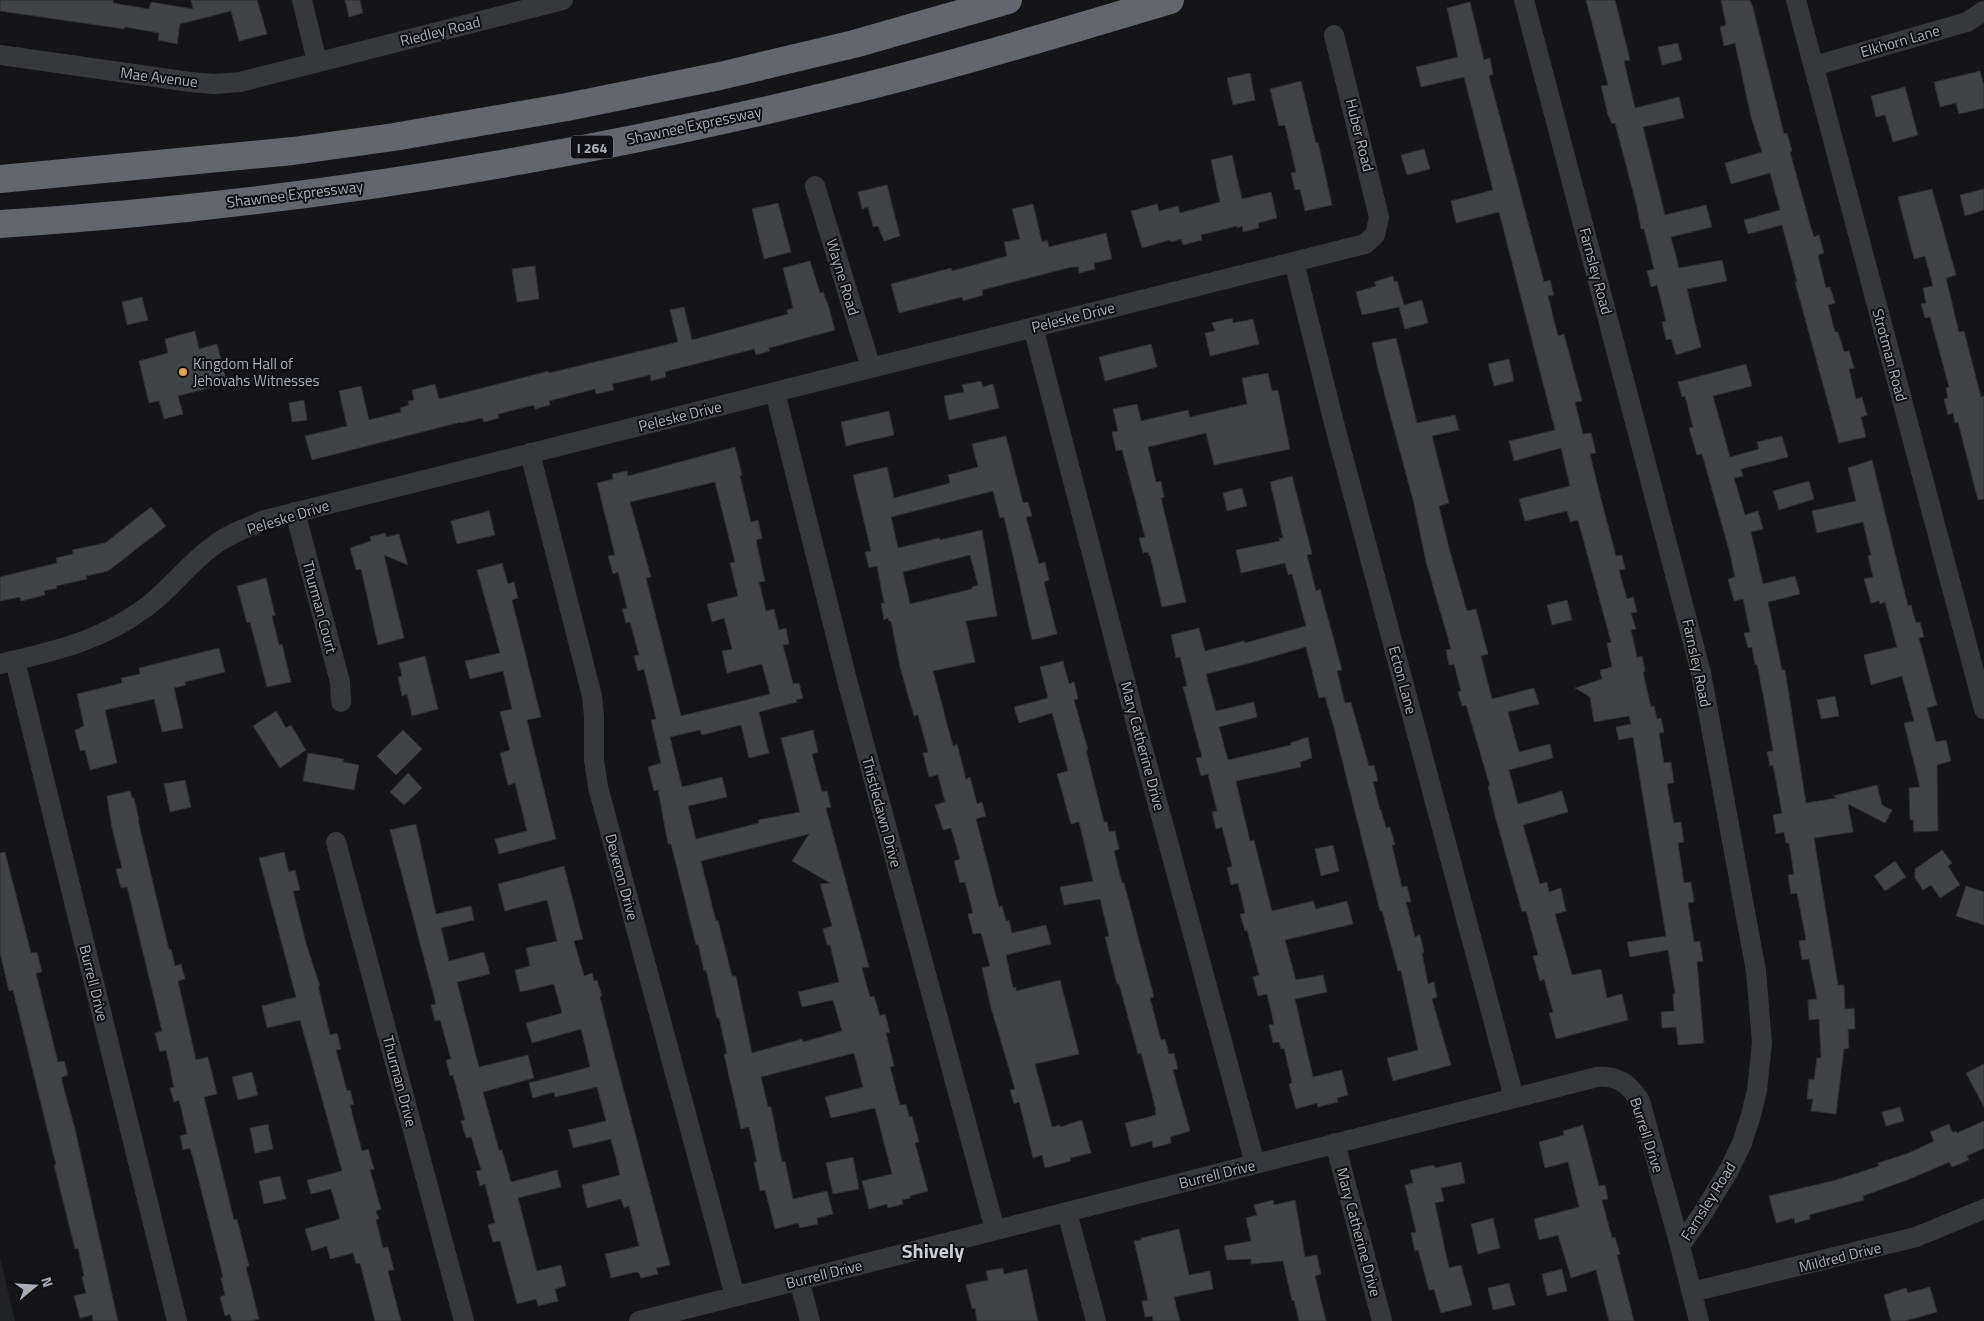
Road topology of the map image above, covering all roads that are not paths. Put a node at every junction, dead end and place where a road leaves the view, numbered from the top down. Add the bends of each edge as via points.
1 (302, 0) edge
2 (563, 0) edge
3 (1008, 0) edge
4 (1170, 0) edge
5 (1524, 0) edge
6 (1796, 0) edge
7 (1984, 11) edge
8 (1334, 35) dead end
9 (0, 55) edge
10 (317, 62) junction
11 (1814, 66) junction
12 (0, 179) edge
13 (815, 186) dead end
14 (0, 224) edge
15 (1374, 235) joint
16 (1294, 262) junction
17 (1033, 327) junction
18 (871, 368) junction
19 (774, 392) junction
20 (530, 453) junction
21 (295, 512) junction
22 (8, 662) edge
23 (341, 702) dead end
24 (1984, 710) edge
25 (336, 842) dead end
26 (1514, 1098) junction
27 (1335, 1143) junction
28 (1255, 1164) junction
29 (1067, 1212) junction
30 (1983, 1212) edge
31 (995, 1230) junction
32 (1680, 1246) junction
33 (799, 1280) junction
34 (1692, 1292) junction
35 (735, 1296) junction
36 (177, 1321) edge
37 (464, 1321) edge
38 (639, 1321) edge
39 (810, 1321) edge
40 (1096, 1321) edge
41 (1382, 1321) edge
42 (1699, 1321) edge

1 - 10 street
2 - 10 street, Riedley Road
3 - 12 highway via 854,44 720,76 567,107 293,151
4 - 14 highway, Shawnee Expressway / I 264 via 997,52 835,94 562,153 302,194 98,217
5 - 32 street, Farnsley Road via 1701,673 1756,971 1762,1043 1751,1115 1725,1178
6 - 11 street, Strotman Road
7 - 11 street, Elkhorn Lane via 1967,22
8 - 15 street, Huber Road via 1380,217
9 - 10 street, Mae Avenue via 214,84 240,82
11 - 24 street, Strotman Road
13 - 18 street, Wayne Road
15 - 16 street, Peleske Drive via 1365,244
16 - 17 street, Peleske Drive
16 - 26 street, Ecton Lane
17 - 18 street, Peleske Drive
17 - 28 street, Mary Catherine Drive
18 - 19 street, Peleske Drive
19 - 20 street, Peleske Drive
19 - 31 street, Thistledawn Drive via 848,684
20 - 21 street, Peleske Drive
20 - 35 street, Deveron Drive via 592,696 598,787
21 - 22 street, Peleske Drive via 265,520 214,545 146,607 114,628 78,644
21 - 23 street, Thurman Court via 340,682
22 - 36 street, Burrell Drive
25 - 37 street, Thurman Drive
26 - 27 street, Burrell Drive
26 - 32 street, Burrell Drive via 1607,1076 1622,1080 1632,1088 1640,1101
27 - 28 street, Burrell Drive
27 - 41 street, Mary Catherine Drive
28 - 29 street, Burrell Drive
29 - 31 street, Burrell Drive
29 - 40 street
30 - 34 street, Mildred Drive via 1916,1237
31 - 33 street, Burrell Drive
32 - 34 street, Farnsley Road
33 - 35 street, Burrell Drive
33 - 39 street
34 - 42 street, Farnsley Road
35 - 38 street, Burrell Drive

